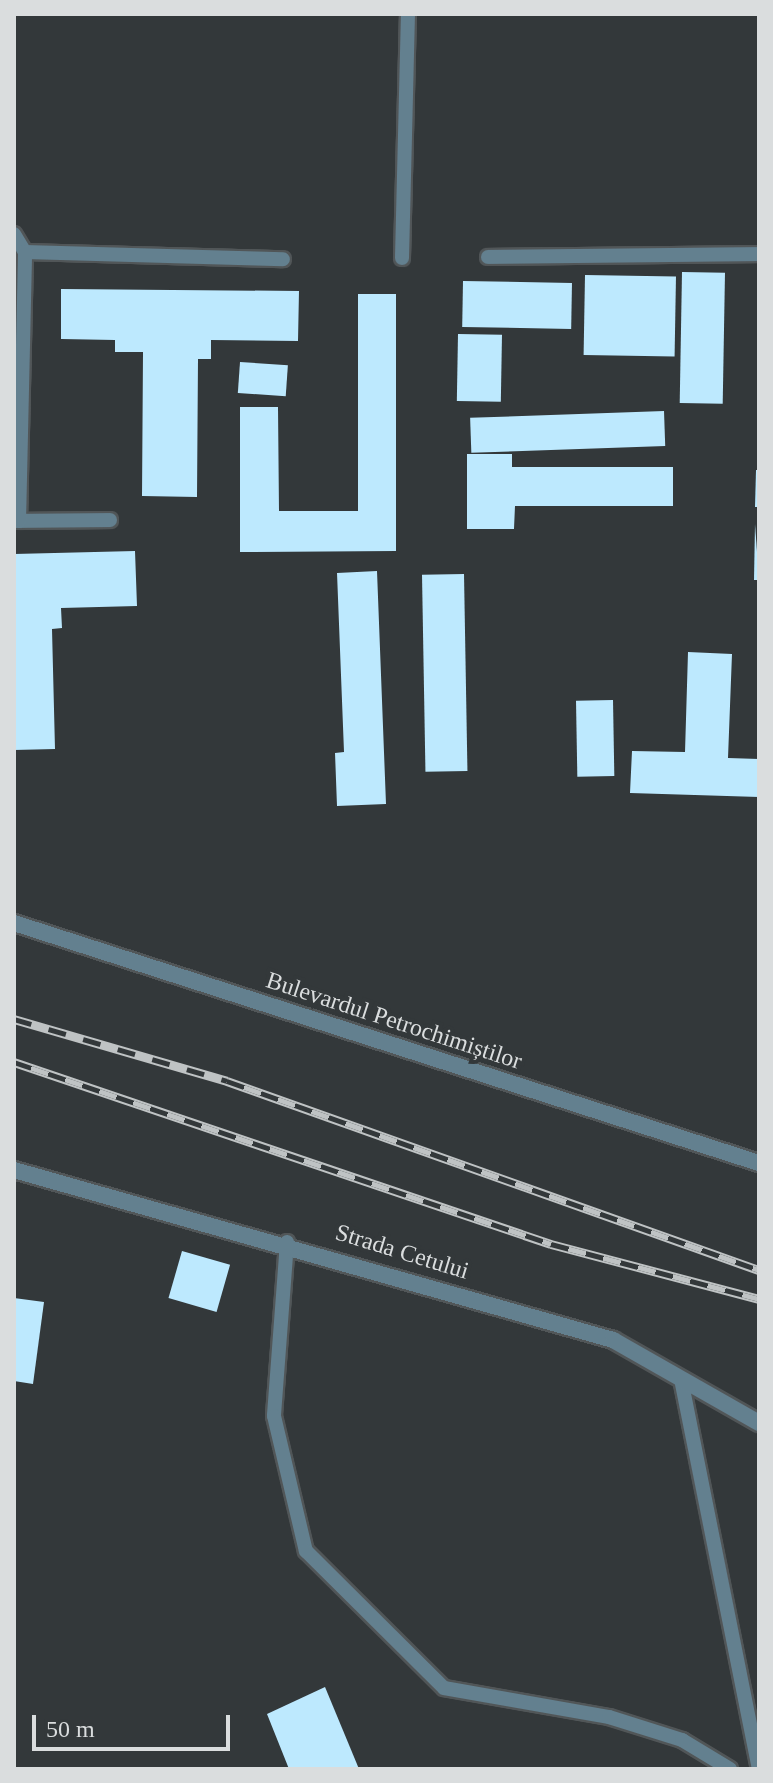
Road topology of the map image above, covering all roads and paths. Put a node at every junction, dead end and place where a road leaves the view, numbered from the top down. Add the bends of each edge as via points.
1 (408, 14) edge
2 (14, 234) edge
3 (25, 252) junction
4 (759, 254) edge
5 (488, 257) dead end
6 (402, 258) dead end
7 (283, 259) dead end
8 (110, 520) dead end
9 (17, 521) edge
10 (14, 923) edge
11 (759, 1163) edge
12 (14, 1170) edge
13 (287, 1242) junction
14 (681, 1379) junction
15 (759, 1423) edge
16 (730, 1769) edge
17 (759, 1769) edge

1 - 6 lane
2 - 3 lane
3 - 7 lane
3 - 9 lane
4 - 5 lane
8 - 9 lane
10 - 11 street, Bulevardul Petrochimiștilor
12 - 13 street, Strada Cetului
13 - 14 street, Strada Cetului via 613,1340
13 - 16 lane via 274,1416 306,1551 444,1688 609,1717 682,1740
14 - 15 street, Strada Cetului
14 - 17 lane

